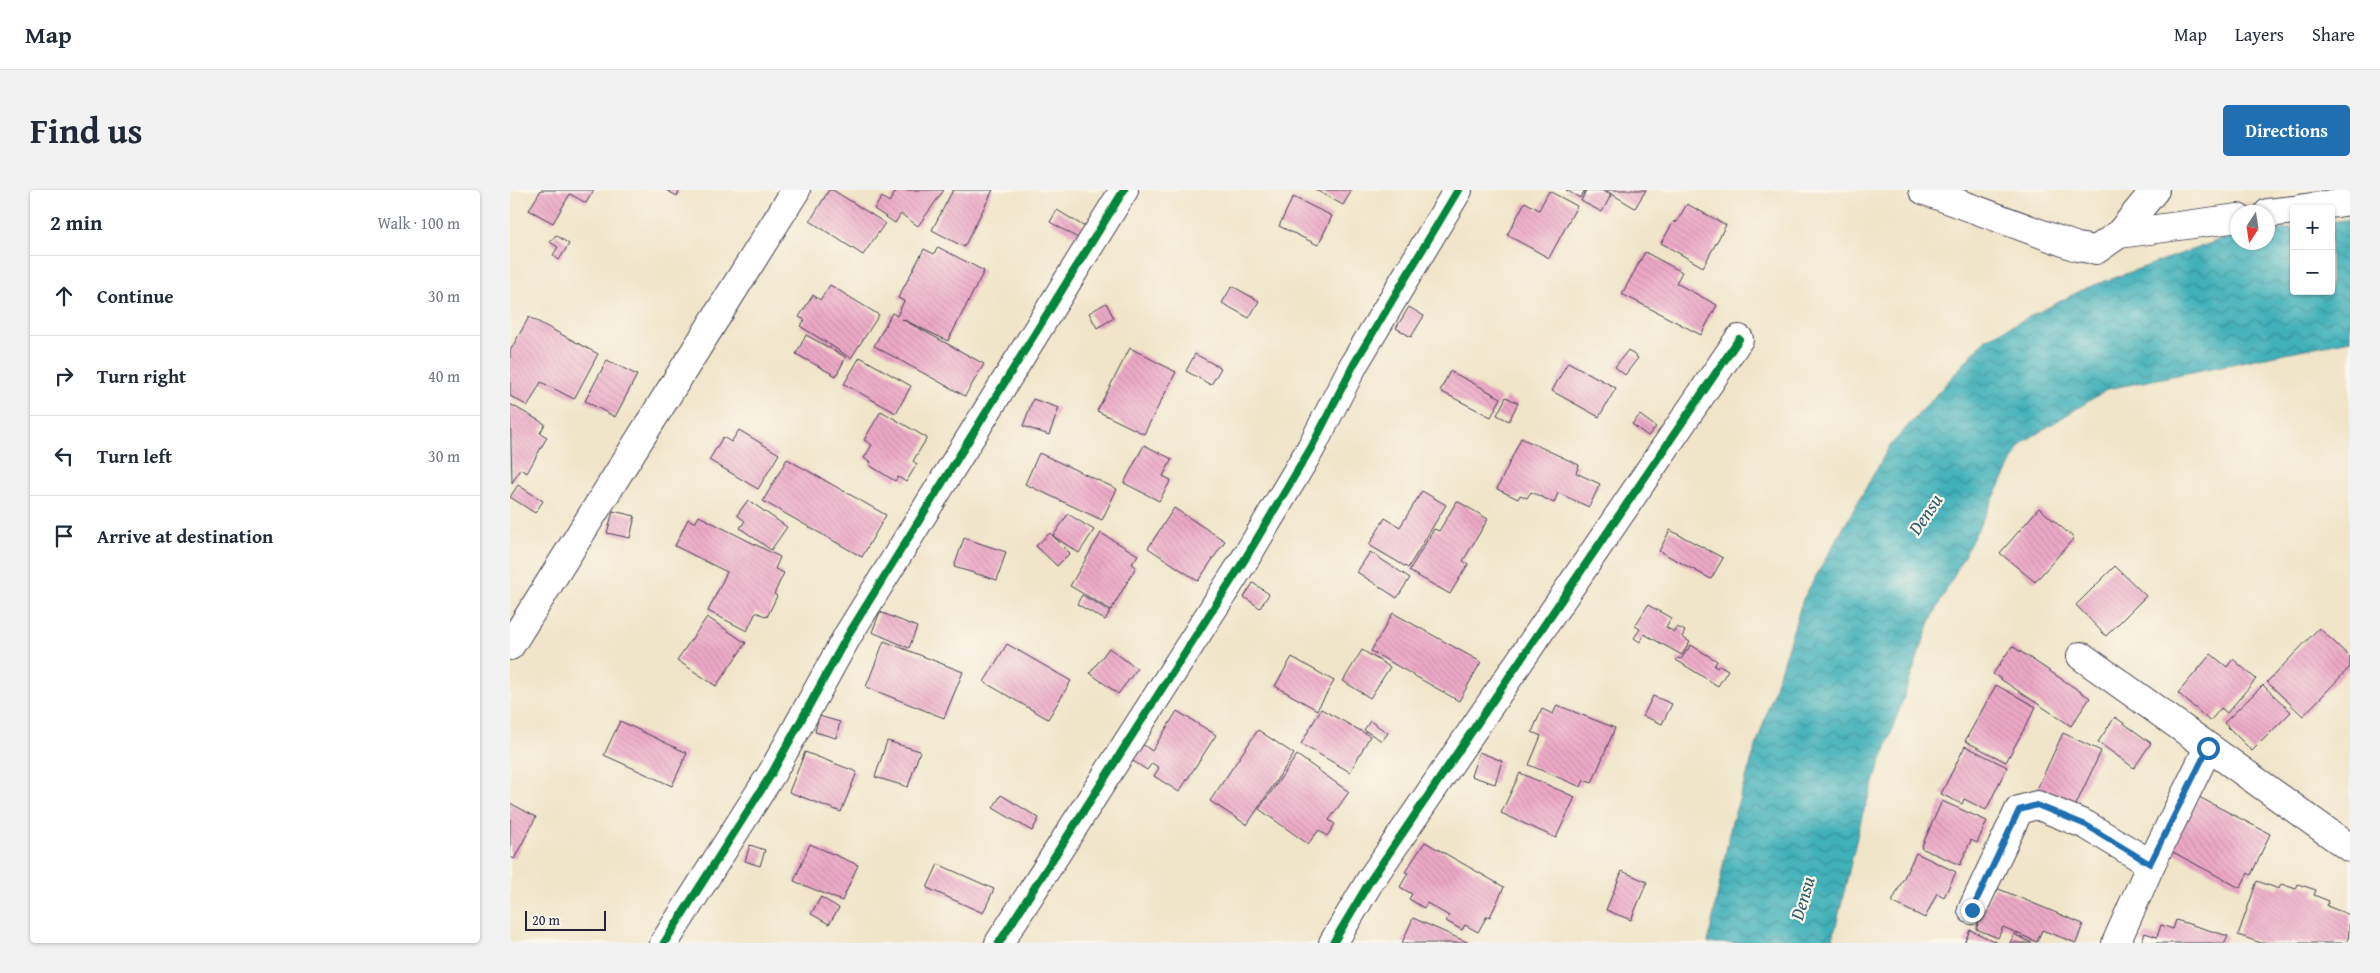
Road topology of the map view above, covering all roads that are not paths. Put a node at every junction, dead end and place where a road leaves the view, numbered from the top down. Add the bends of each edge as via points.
1 (796, 190) edge
2 (1124, 190) edge
3 (1458, 190) edge
4 (1923, 190) edge
5 (2155, 190) edge
6 (2350, 202) edge
7 (2328, 205) edge
8 (2290, 210) edge
9 (2275, 212) edge
10 (2230, 219) edge
11 (2119, 234) junction
12 (1739, 339) dead end
13 (510, 646) edge
14 (2081, 656) dead end
15 (2208, 748) junction
16 (2350, 848) edge
17 (2150, 864) junction
18 (1972, 910) dead end
19 (664, 943) edge
20 (999, 943) edge
21 (1333, 943) edge
22 (2116, 943) edge

1 - 13 street
2 - 19 street via 848,635 772,773
3 - 20 street via 1354,364 1311,448 1245,559
4 - 11 street via 2077,247 2096,250
5 - 11 street
6 - 7 street
8 - 9 street
10 - 11 street
12 - 21 street via 1370,882
14 - 15 street
15 - 16 street
15 - 17 street
17 - 18 street via 2086,825 2037,805 2019,810
17 - 22 street

